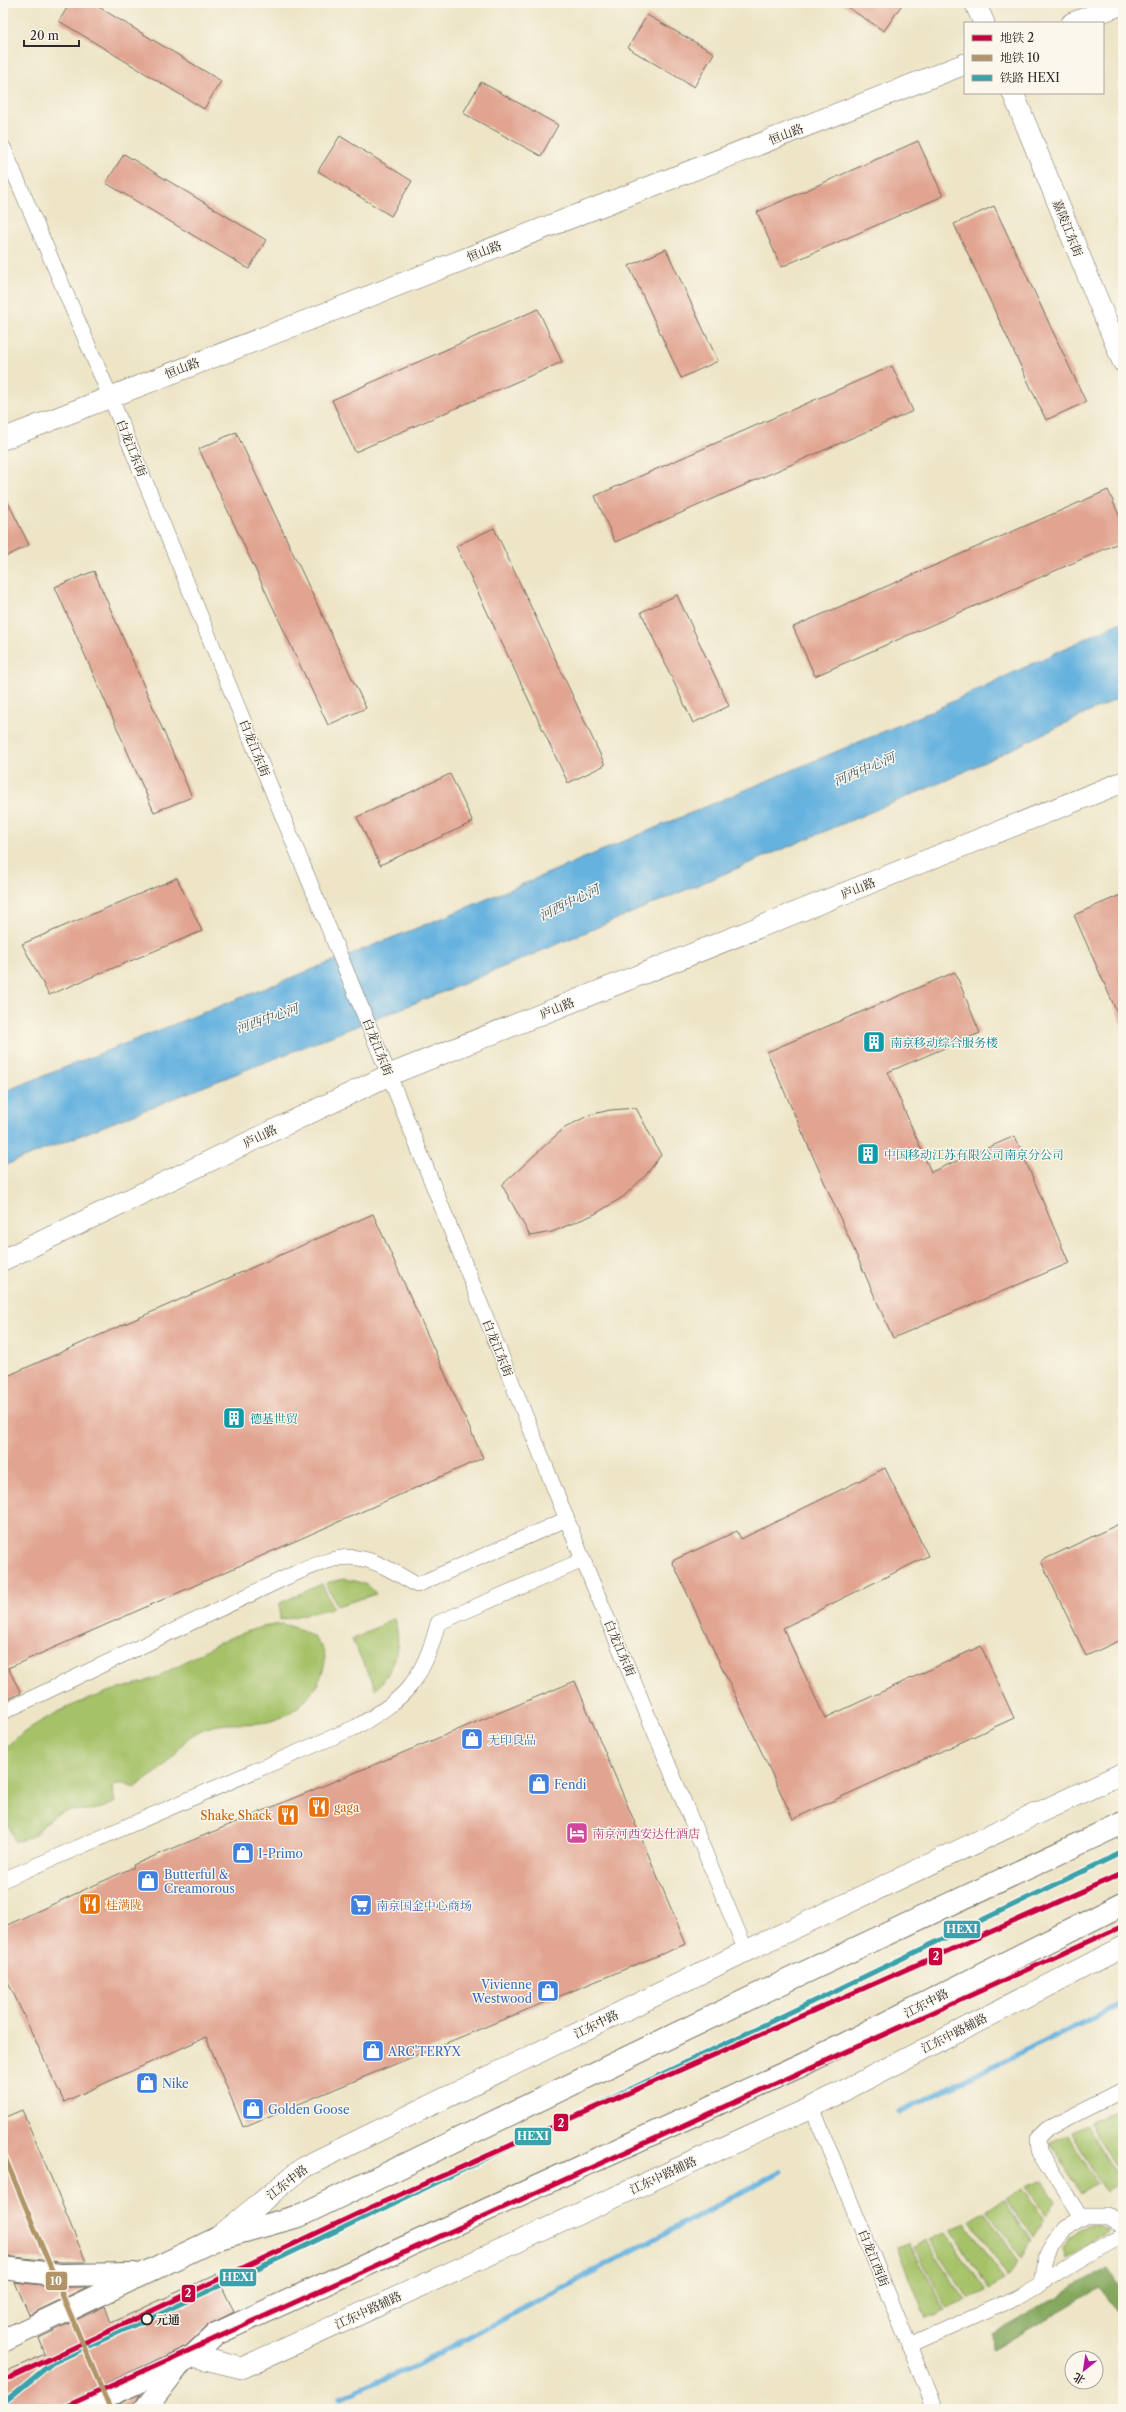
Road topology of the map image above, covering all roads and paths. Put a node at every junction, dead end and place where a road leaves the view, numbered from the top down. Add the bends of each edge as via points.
1 (975, 3) edge
2 (1123, 4) edge
3 (984, 22) edge
4 (1075, 22) edge
5 (964, 64) edge
6 (1013, 94) edge
7 (3, 147) edge
8 (1123, 362) edge
9 (110, 396) junction
10 (3, 439) edge
11 (1123, 782) edge
12 (389, 1075) junction
13 (3, 1260) edge
14 (567, 1519) junction
15 (584, 1560) junction
16 (3, 1712) edge
17 (1123, 1773) edge
18 (1123, 1823) edge
19 (3, 1880) edge
20 (1123, 1904) edge
21 (1123, 1947) edge
22 (746, 1951) junction
23 (1123, 2090) edge
24 (812, 2107) junction
25 (1081, 2218) junction
26 (1123, 2225) edge
27 (1123, 2236) edge
28 (216, 2239) junction
29 (3, 2268) edge
30 (139, 2274) junction
31 (1041, 2283) junction
32 (3, 2341) edge
33 (909, 2346) junction
34 (188, 2358) junction
35 (80, 2409) edge
36 (145, 2409) edge
37 (935, 2409) edge

1 - 3 street
2 - 4 street
5 - 9 street, 恒山路
6 - 8 street, 嘉陵江东街
7 - 9 street, 白龙江东街
9 - 10 street, 恒山路
9 - 12 street, 白龙江东街
11 - 12 street, 庐山路
12 - 13 street, 庐山路
12 - 14 street, 白龙江东街
14 - 15 street, 白龙江东街
14 - 16 street via 417,1585 389,1569 357,1557 324,1562 289,1576
15 - 19 street via 438,1623 432,1648 419,1677 388,1708 356,1727
15 - 22 street, 白龙江东街
17 - 22 street, 江东中路
18 - 28 main road, 江东中路 via 763,1992 299,2216
20 - 34 main road, 江东中路 via 793,2070 216,2334
21 - 24 street, 江东中路辅路
22 - 28 street, 江东中路 via 304,2167
23 - 25 street via 1048,2128 1038,2138 1039,2151
24 - 33 street, 白龙江西街
24 - 34 street, 江东中路辅路 via 242,2368
25 - 26 street via 1109,2216
25 - 31 street via 1065,2228 1052,2244 1045,2260
27 - 31 street via 1110,2241
28 - 30 main road, 江东中路
29 - 30 main road via 60,2275
30 - 32 main road, 江东中路
31 - 33 street via 1017,2298
33 - 37 street, 白龙江西街
34 - 35 main road, 江东中路
34 - 36 main road

